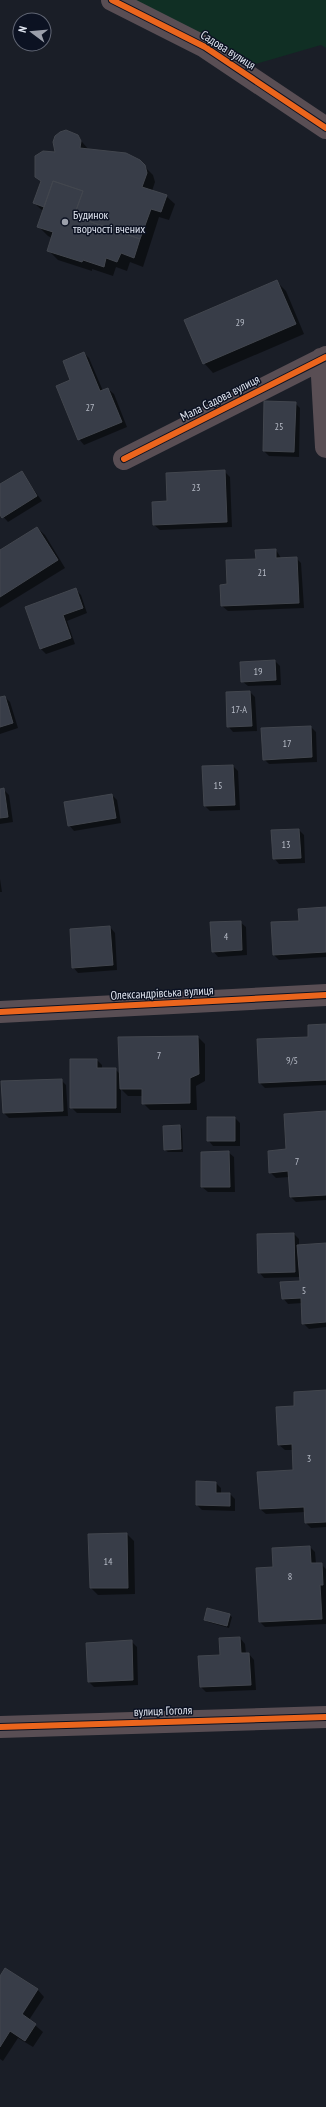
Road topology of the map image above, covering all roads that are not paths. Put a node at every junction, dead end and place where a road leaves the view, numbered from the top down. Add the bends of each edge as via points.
1 (112, 0) edge
2 (326, 128) edge
3 (323, 358) edge
4 (326, 447) edge
5 (124, 459) dead end
6 (326, 996) edge
7 (0, 1012) edge
8 (326, 1717) edge
9 (0, 1727) edge

1 - 2 street, Садова вулиця via 205,47
3 - 4 street, Мала Садова вулиця
3 - 5 street, Мала Садова вулиця
6 - 7 street, Олександрівська вулиця
8 - 9 street, вулиця Гоголя

